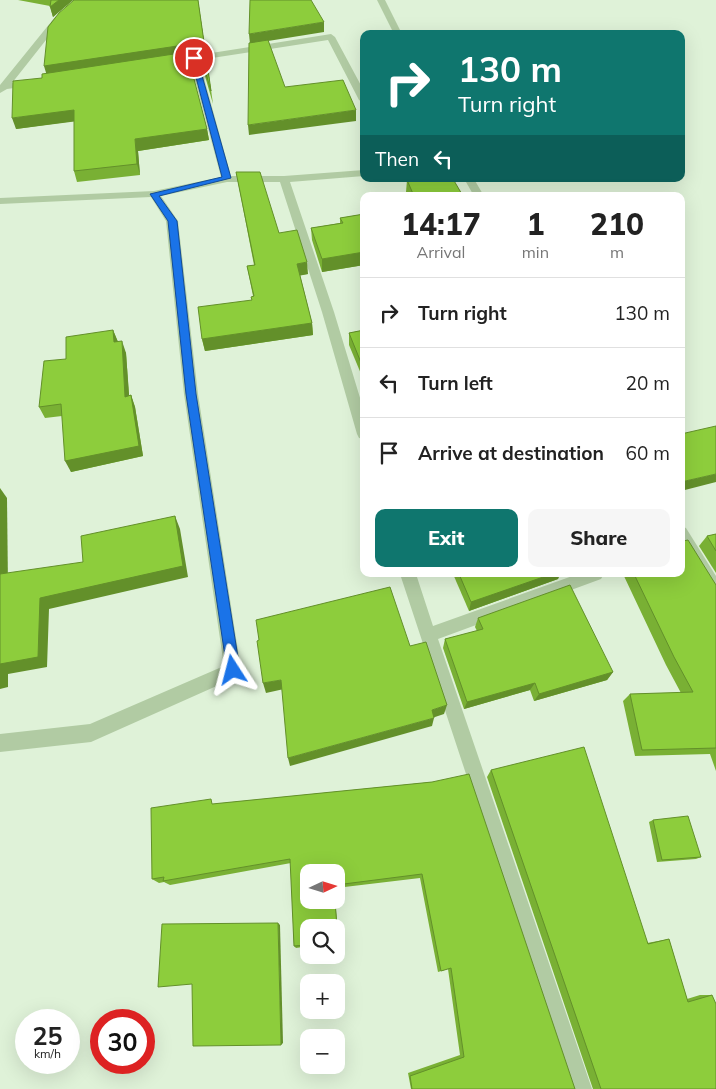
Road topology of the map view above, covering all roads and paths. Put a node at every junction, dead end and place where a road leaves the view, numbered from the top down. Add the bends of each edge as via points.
1 (81, 0) edge
2 (381, 0) edge
3 (396, 30) edge
4 (194, 58) junction
5 (156, 64) edge
6 (41, 82) edge
7 (1, 91) edge
8 (360, 92) edge
9 (360, 173) edge
10 (227, 178) junction
11 (284, 180) junction
12 (154, 194) junction
13 (0, 201) edge
14 (360, 420) edge
15 (685, 542) edge
16 (409, 577) edge
17 (588, 577) edge
18 (716, 590) edge
19 (428, 635) junction
20 (0, 743) edge
21 (581, 1089) edge

1 - 7 street via 58,19
2 - 3 street
4 - 5 street
4 - 8 street via 331,37
4 - 10 street
6 - 7 street
9 - 11 street
10 - 11 street
10 - 12 street
11 - 14 street
12 - 13 street
12 - 20 street via 172,221 191,394 233,670 91,733
15 - 18 street
16 - 19 street
17 - 19 street
19 - 21 street

